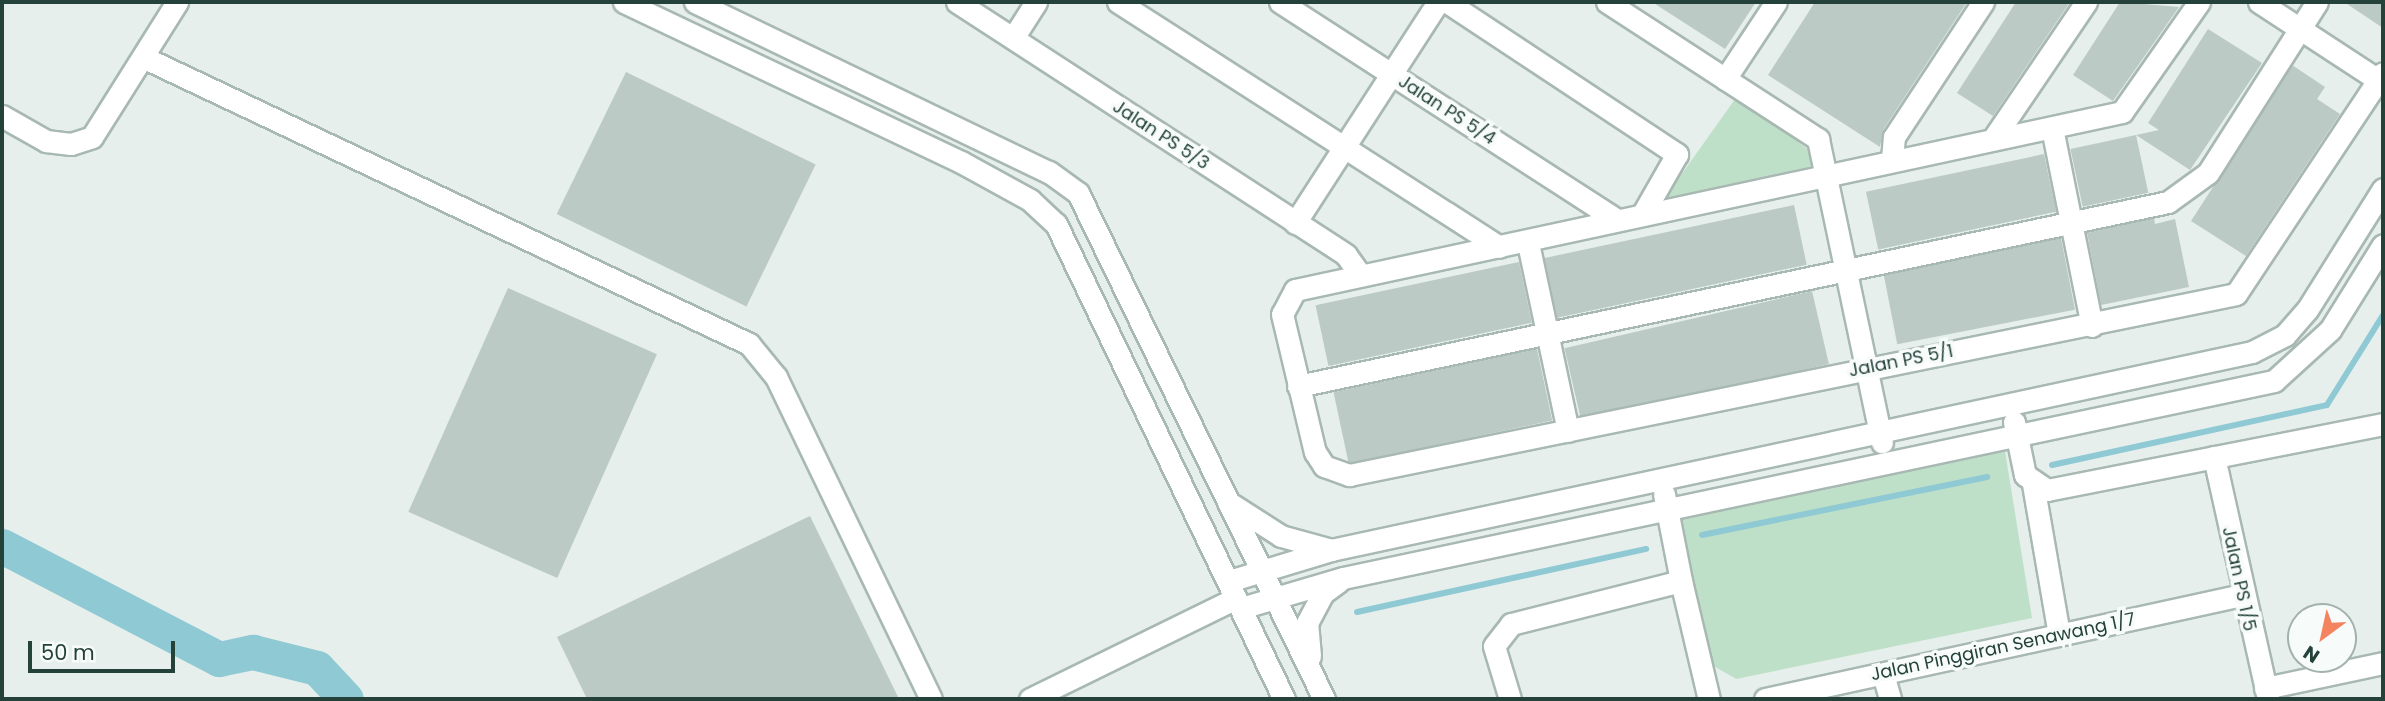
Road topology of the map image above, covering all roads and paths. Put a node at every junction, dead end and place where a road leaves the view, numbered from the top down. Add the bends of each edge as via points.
1 (177, 2) edge
2 (624, 2) edge
3 (695, 2) edge
4 (957, 2) edge
5 (1037, 2) edge
6 (1118, 2) edge
7 (1280, 2) edge
8 (1438, 2) edge
9 (1447, 2) edge
10 (1607, 2) edge
11 (1776, 2) edge
12 (1983, 2) edge
13 (2086, 2) edge
14 (2199, 2) edge
15 (2259, 2) edge
16 (2317, 2) edge
17 (2300, 29) junction
18 (1013, 38) junction
19 (147, 59) junction
20 (1391, 74) junction
21 (1726, 79) junction
22 (2382, 79) edge
23 (2, 116) edge
24 (2052, 128) junction
25 (1993, 139) junction
26 (1344, 147) junction
27 (1892, 159) junction
28 (1825, 172) junction
29 (2383, 189) edge
30 (1642, 215) junction
31 (1614, 218) junction
32 (1295, 223) junction
33 (2073, 223) junction
34 (1528, 243) junction
35 (2383, 245) edge
36 (1499, 247) junction
37 (1845, 268) junction
38 (1359, 273) junction
39 (2092, 326) junction
40 (1548, 335) junction
41 (1866, 367) junction
42 (1298, 386) junction
43 (2009, 402) junction
44 (2383, 424) edge
45 (1880, 430) junction
46 (1568, 431) junction
47 (2016, 433) junction
48 (2214, 457) junction
49 (1886, 460) junction
50 (1660, 478) junction
51 (2033, 484) junction
52 (1226, 501) junction
53 (1666, 508) junction
54 (1331, 550) junction
55 (1260, 568) junction
56 (1343, 578) junction
57 (1681, 581) junction
58 (1273, 595) junction
59 (2242, 595) junction
60 (1235, 596) junction
61 (2059, 635) junction
62 (2383, 663) edge
63 (1883, 674) junction
64 (1315, 680) junction
65 (2262, 696) edge
66 (931, 699) edge
67 (1030, 699) edge
68 (1284, 699) edge
69 (1324, 699) edge
70 (1510, 699) edge
71 (1709, 699) edge
72 (1765, 699) edge
73 (1890, 699) edge

1 - 19 street
2 - 60 street via 961,162 1030,200 1056,224
3 - 52 street via 1049,172 1078,193
4 - 18 street, Jalan PS 5/3
5 - 18 street
6 - 26 street
7 - 20 street, Jalan PS 5/4
8 - 20 street
9 - 30 street via 1676,154
10 - 21 street
11 - 21 street
12 - 27 street via 1894,137
13 - 25 street
14 - 24 street via 2122,112
15 - 17 street
16 - 17 street
17 - 22 street
17 - 33 street via 2197,186 2168,202
18 - 32 street, Jalan PS 5/3
19 - 23 street via 92,137 72,145 46,141
19 - 66 street via 749,344 776,377
20 - 26 street
20 - 31 street, Jalan PS 5/4
21 - 28 street via 1818,139
22 - 39 street, Jalan PS 5/1 via 2236,294
24 - 25 street
24 - 33 street
25 - 27 street
26 - 32 street
26 - 36 street
27 - 28 street
28 - 30 street
28 - 37 street
29 - 43 street via 2285,335 2252,352
30 - 31 street
31 - 34 street
32 - 38 street, Jalan PS 5/3 via 1346,255
33 - 37 street
33 - 39 street
34 - 36 street
34 - 40 street
35 - 47 street via 2330,330 2274,381
36 - 38 street
37 - 40 street
37 - 41 street
38 - 42 street via 1295,290 1286,299 1282,314
39 - 41 street, Jalan PS 5/1
40 - 42 street
40 - 46 street
41 - 45 street
41 - 46 street, Jalan PS 5/1
42 - 46 street, Jalan PS 5/1 via 1315,452 1324,466 1349,475
43 - 45 street
43 - 47 street
44 - 48 street
45 - 49 street
45 - 50 street
47 - 49 street
47 - 51 street
48 - 51 street via 2047,490
48 - 59 street, Jalan PS 1/5
49 - 53 street
50 - 53 street
50 - 54 street
51 - 61 street
52 - 54 street via 1282,537
52 - 55 street
53 - 56 street
53 - 57 street
54 - 55 street
55 - 58 street
55 - 60 street
56 - 58 street
56 - 64 street via 1323,593 1307,623
57 - 70 street via 1511,624 1494,646
57 - 71 street
58 - 60 street
58 - 64 street
59 - 61 street, Jalan Pinggiran Senawang 1/7
59 - 65 street, Jalan PS 1/5
60 - 67 street
60 - 68 street
61 - 63 street, Jalan Pinggiran Senawang 1/7
62 - 65 street
63 - 72 street, Jalan Pinggiran Senawang 1/7
63 - 73 street
64 - 69 street

